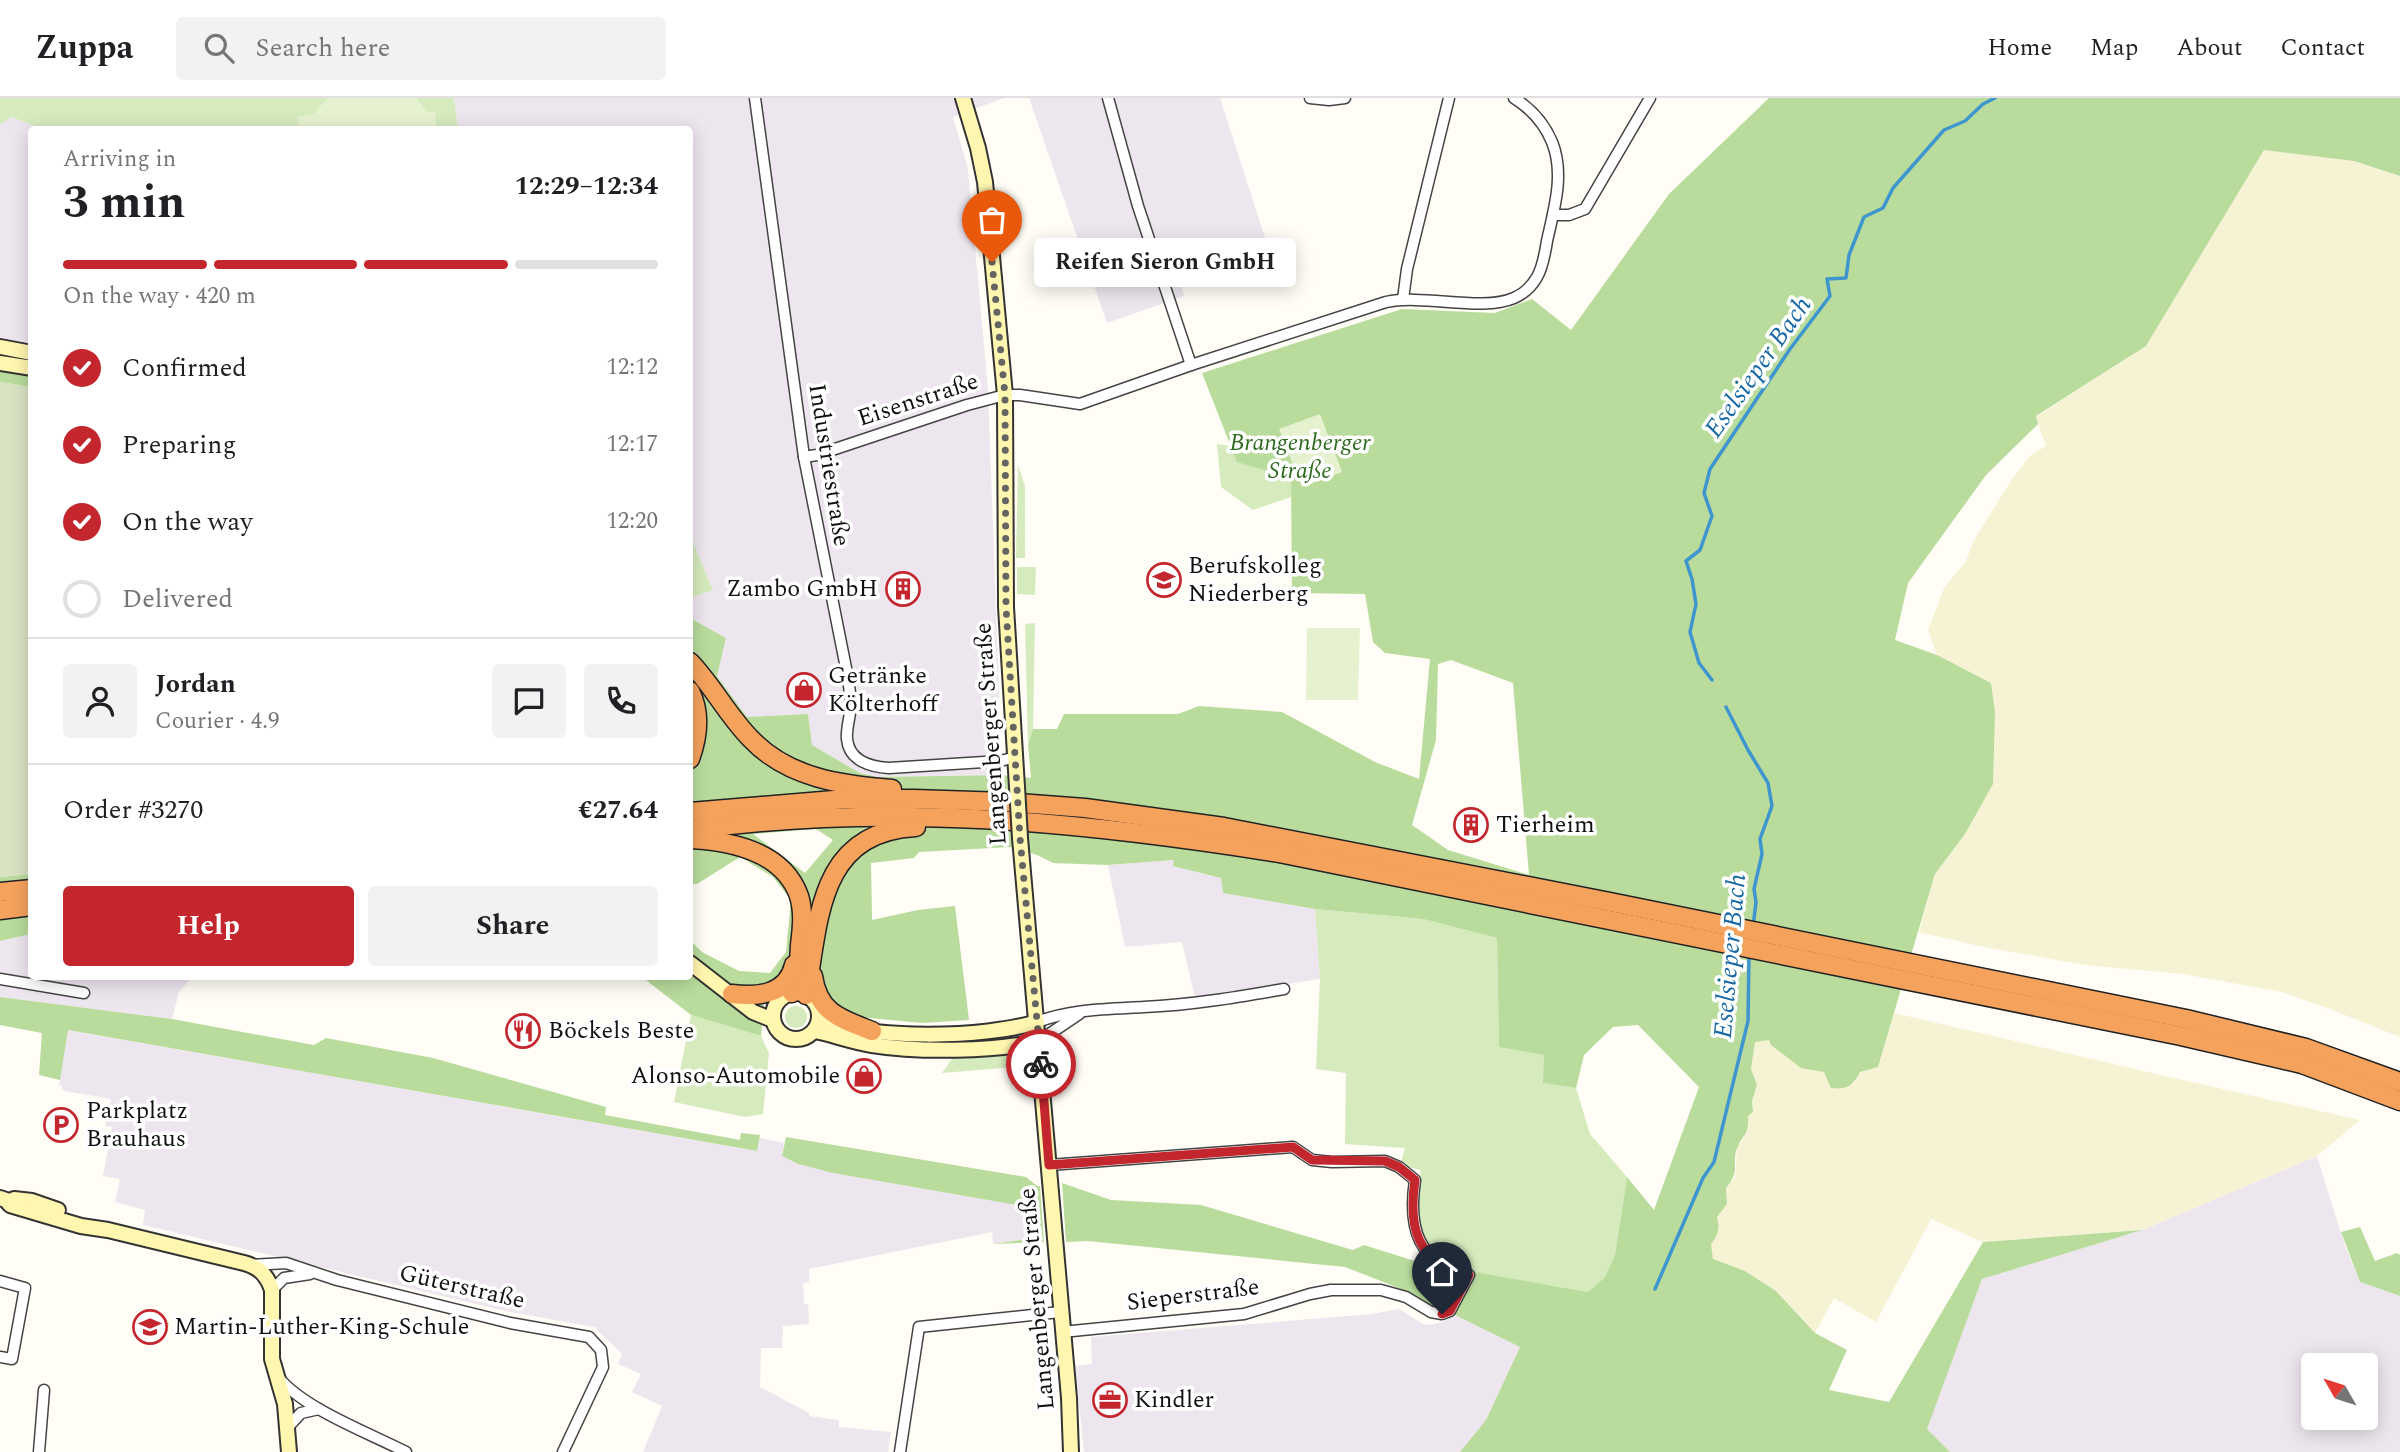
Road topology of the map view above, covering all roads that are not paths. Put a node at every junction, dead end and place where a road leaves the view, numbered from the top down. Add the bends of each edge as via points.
1 (755, 98) edge
2 (963, 98) edge
3 (1108, 98) edge
4 (1310, 98) edge
5 (1345, 98) edge
6 (1449, 98) edge
7 (1514, 98) edge
8 (1650, 98) edge
9 (1553, 215) junction
10 (1403, 299) junction
11 (0, 346) edge
12 (28, 352) edge
13 (0, 363) edge
14 (1191, 365) junction
15 (28, 367) edge
16 (1005, 395) junction
17 (804, 457) junction
18 (693, 667) edge
19 (693, 697) edge
20 (693, 747) edge
21 (1016, 757) junction
22 (914, 799) junction
23 (693, 812) edge
24 (937, 816) junction
25 (693, 830) edge
26 (693, 839) edge
27 (28, 889) edge
28 (0, 892) edge
29 (28, 906) edge
30 (0, 909) edge
31 (1608, 911) junction
32 (801, 942) junction
33 (811, 963) junction
34 (693, 966) edge
35 (1887, 967) junction
36 (0, 979) edge
37 (1284, 989) dead end
38 (84, 993) dead end
39 (732, 994) junction
40 (792, 997) junction
41 (1082, 1011) junction
42 (773, 1020) junction
43 (1037, 1022) junction
44 (817, 1024) junction
45 (872, 1031) junction
46 (1039, 1041) junction
47 (2400, 1082) edge
48 (2400, 1101) edge
49 (1049, 1165) junction
50 (3, 1199) edge
51 (252, 1265) junction
52 (317, 1275) junction
53 (0, 1281) edge
54 (272, 1290) junction
55 (1060, 1312) junction
56 (1062, 1332) junction
57 (0, 1357) edge
58 (275, 1374) junction
59 (44, 1390) dead end
60 (319, 1409) junction
61 (288, 1427) junction
62 (39, 1452) edge
63 (289, 1452) edge
64 (406, 1452) edge
65 (563, 1452) edge
66 (900, 1452) edge
67 (1071, 1452) edge

1 - 17 street, Industriestraße
2 - 16 main road, Langenberger Straße via 985,182
3 - 14 street
4 - 5 street
6 - 10 street via 1406,269
7 - 9 street via 1537,118 1552,143 1558,166
8 - 9 street via 1586,209
9 - 10 street via 1538,276 1512,299 1498,303
10 - 14 street
11 - 12 main road
13 - 15 main road
14 - 16 street via 1080,404
16 - 17 street, Eisenstraße
16 - 21 main road, Langenberger Straße via 1006,607
17 - 21 street, Industriestraße via 848,678 851,751 873,767 889,768
18 - 22 highway via 771,757 818,779 893,789
19 - 20 highway via 697,730
21 - 43 main road, Langenberger Straße, bridge
22 - 23 highway via 833,800
22 - 31 highway via 1085,808 1224,827
24 - 25 highway via 779,821
24 - 31 highway via 1169,836
24 - 33 highway via 919,827 873,836 843,860 824,895
26 - 32 highway via 745,847 779,868 799,896
27 - 28 highway
29 - 30 highway
31 - 35 highway
32 - 39 highway via 793,972 782,986 771,993
32 - 40 highway
33 - 40 highway
33 - 45 highway via 817,995 824,1006
34 - 39 main road
35 - 47 highway via 2186,1019 2306,1048
35 - 48 highway via 2302,1064
36 - 38 street
37 - 41 street via 1220,1000
39 - 40 main road via 758,1003
39 - 42 main road via 753,1013
40 - 42 main road
40 - 44 main road via 816,1004
41 - 43 street
41 - 46 street
42 - 44 main road via 776,1029 799,1040
43 - 45 main road via 943,1034
43 - 46 main road, Langenberger Straße
44 - 45 main road
44 - 46 main road via 872,1045 905,1048 1020,1046
46 - 49 main road, Langenberger Straße
49 - 55 main road, Langenberger Straße
49 - 56 street, Sieperstraße via 1293,1147 1312,1160 1385,1161 1415,1180 1412,1222 1421,1246 1455,1272 1469,1275 1450,1311 1442,1314 1399,1294 1331,1290 1221,1318
50 - 51 main road, Güterstraße via 81,1226
51 - 52 street, Güterstraße via 286,1263
51 - 54 main road via 266,1276
52 - 54 street, Güterstraße via 287,1276
52 - 65 street, Güterstraße via 510,1323 579,1334 596,1343 603,1367
53 - 57 street via 25,1288 12,1359
54 - 58 main road
55 - 56 main road, Langenberger Straße
55 - 66 street via 919,1327
56 - 67 main road, Langenberger Straße
58 - 60 street
58 - 61 main road
59 - 62 street
60 - 61 street via 301,1413
60 - 64 street
61 - 63 main road

